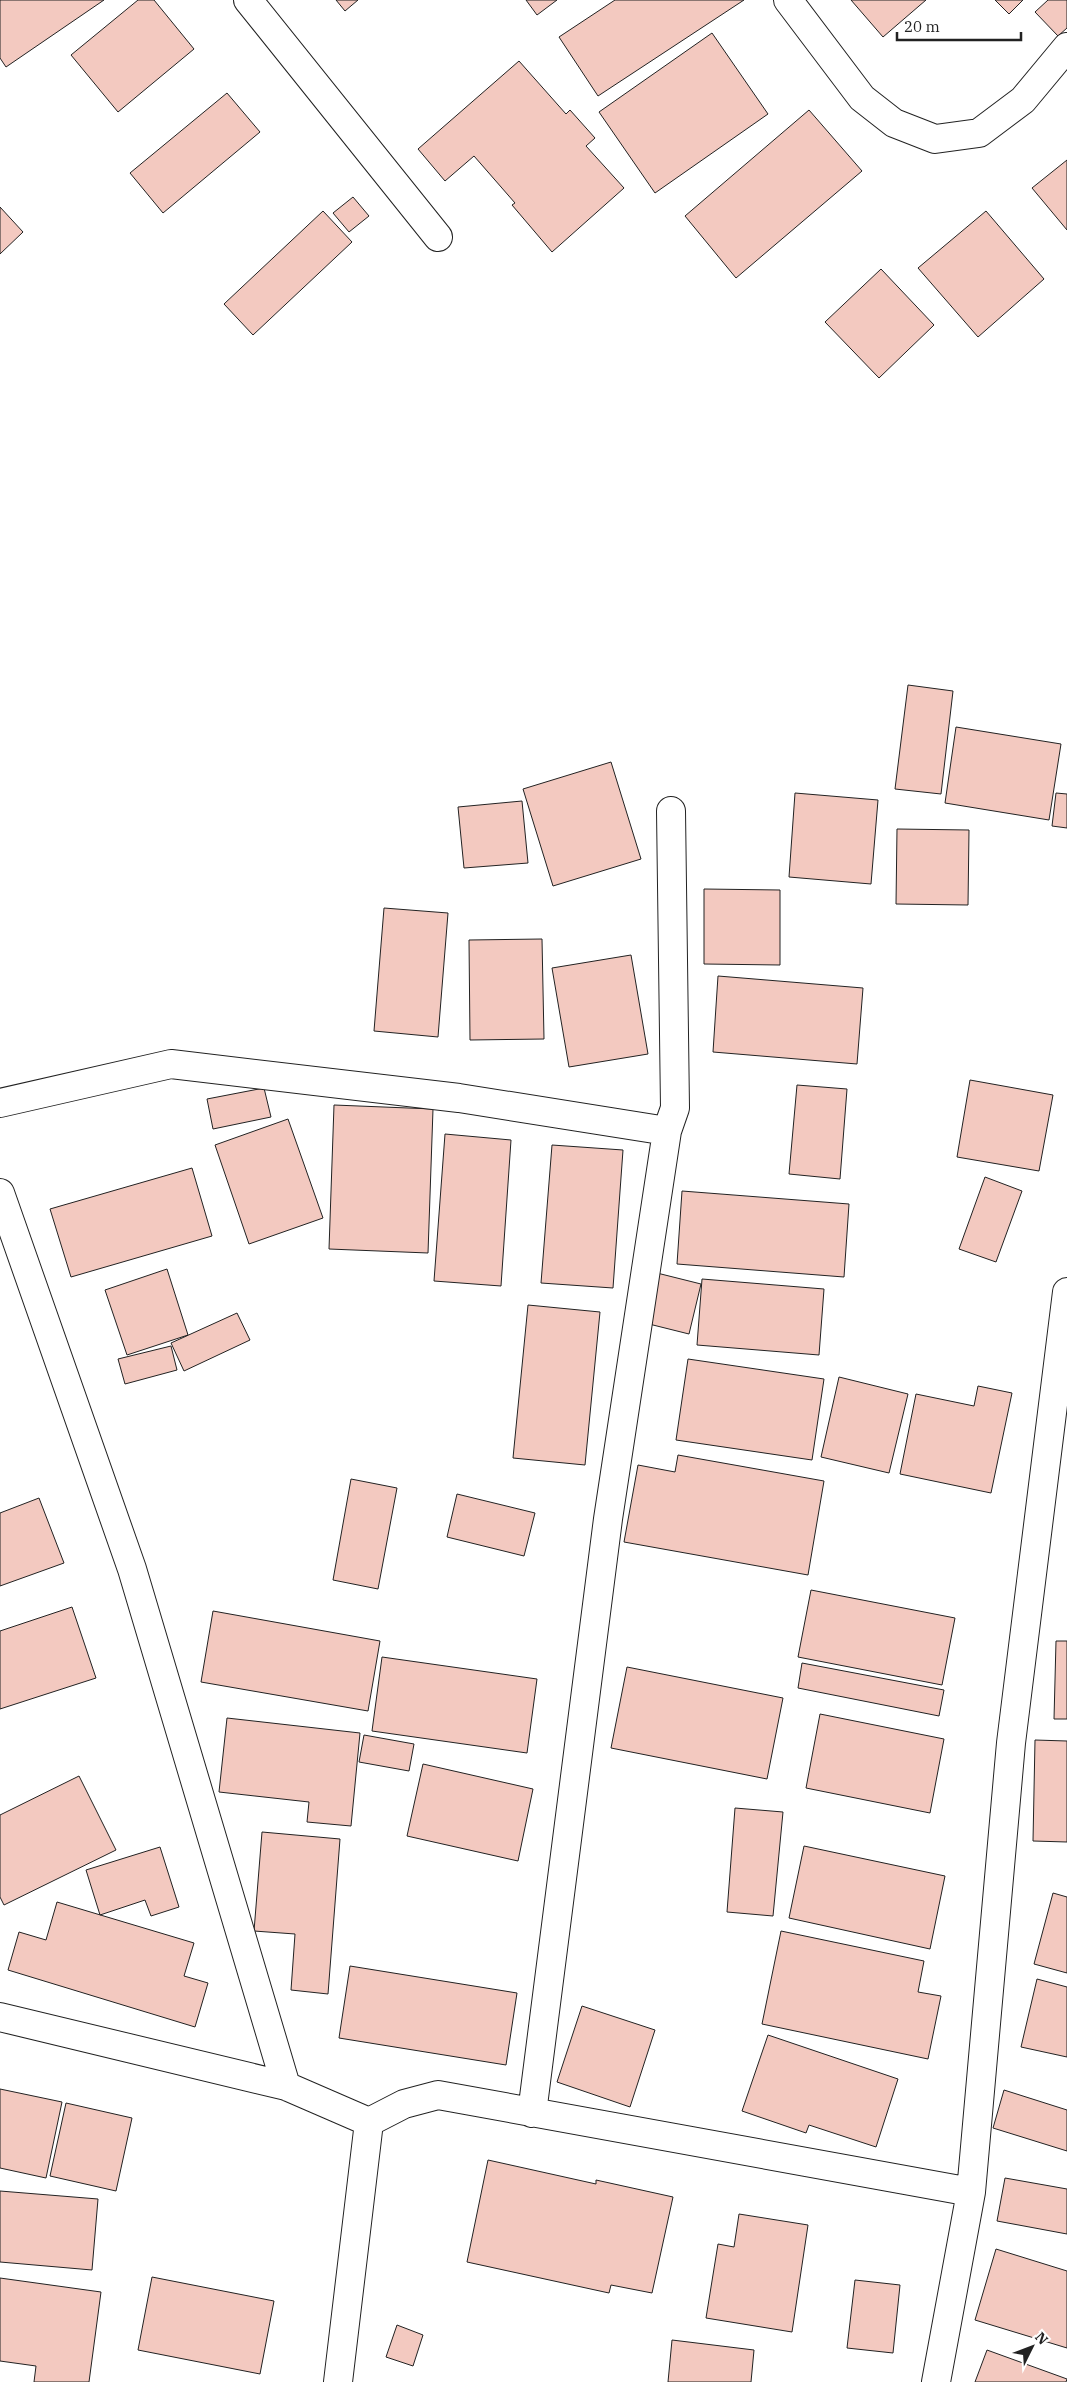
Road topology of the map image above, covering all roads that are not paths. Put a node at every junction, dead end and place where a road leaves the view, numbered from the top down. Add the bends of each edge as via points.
1 (248, 0) edge
2 (788, 0) edge
3 (1067, 47) edge
4 (438, 237) dead end
5 (671, 811) dead end
6 (0, 1103) edge
7 (667, 1131) junction
8 (0, 1193) edge
9 (1067, 1292) edge
10 (0, 2016) edge
11 (286, 2086) junction
12 (532, 2113) junction
13 (369, 2122) junction
14 (971, 2192) junction
15 (338, 2382) edge
16 (936, 2382) edge

1 - 4 street
2 - 3 street via 862,98 894,123 935,139 978,133 1022,100
5 - 7 street via 675,1108
6 - 7 street via 171,1064 459,1098
7 - 12 street via 607,1529
8 - 11 street via 132,1569
9 - 14 street via 1011,1743
10 - 11 street
11 - 13 street
12 - 13 street via 438,2095 404,2104
12 - 14 street
13 - 15 street
14 - 16 street

